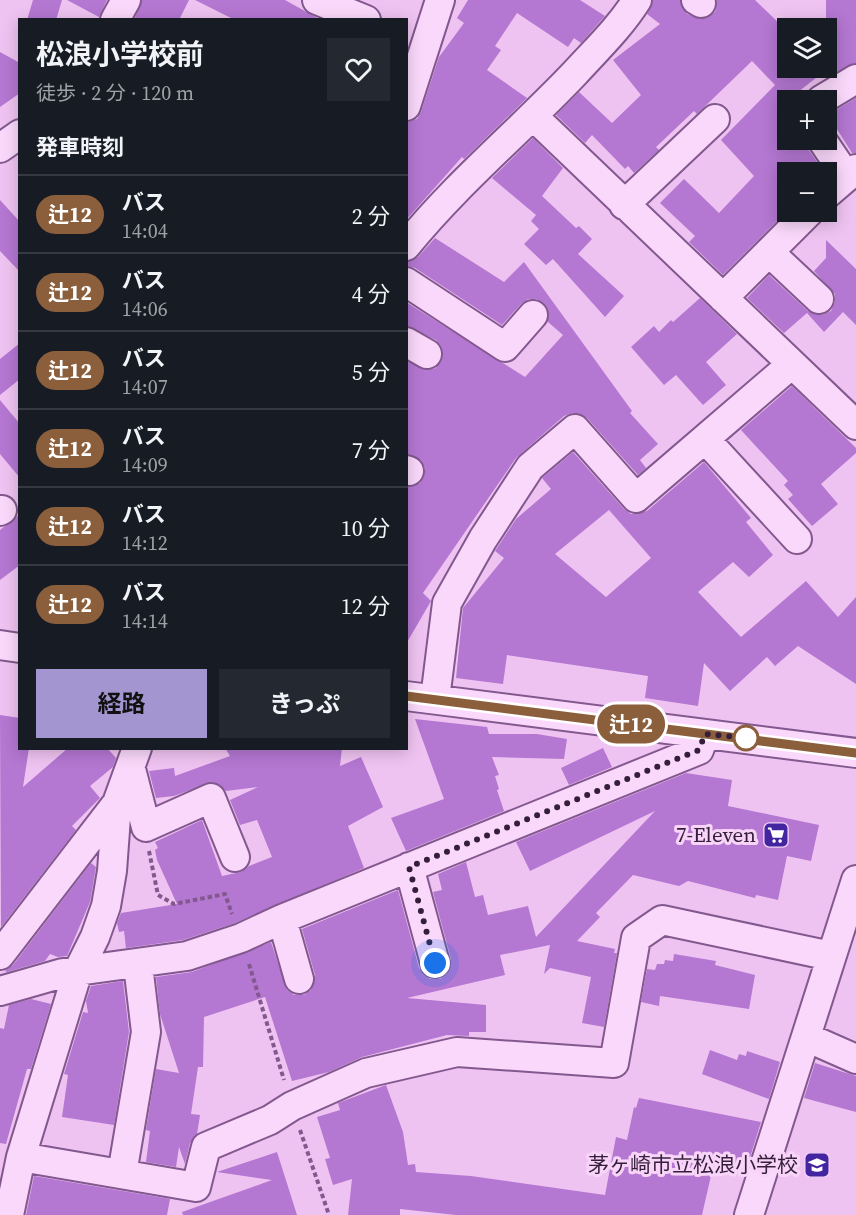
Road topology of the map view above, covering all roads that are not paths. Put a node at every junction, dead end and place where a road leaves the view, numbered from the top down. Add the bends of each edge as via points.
1 (126, 0) edge
2 (317, 0) edge
3 (440, 0) edge
4 (637, 0) edge
5 (116, 18) edge
6 (361, 18) edge
7 (416, 39) edge
8 (856, 80) edge
9 (837, 91) edge
10 (408, 93) edge
11 (533, 116) junction
12 (715, 119) dead end
13 (18, 135) edge
14 (0, 148) edge
15 (831, 150) edge
16 (852, 173) edge
17 (837, 186) edge
18 (624, 205) junction
19 (799, 222) edge
20 (408, 244) edge
21 (769, 252) junction
22 (408, 283) edge
23 (723, 298) junction
24 (819, 299) dead end
25 (533, 315) dead end
26 (792, 364) junction
27 (856, 425) edge
28 (705, 439) junction
29 (797, 539) dead end
30 (0, 645) edge
31 (18, 648) edge
32 (408, 696) edge
33 (435, 699) junction
34 (705, 734) junction
35 (856, 753) edge
36 (134, 759) edge
37 (117, 803) junction
38 (235, 857) dead end
39 (409, 867) junction
40 (856, 880) edge
41 (282, 919) junction
42 (0, 955) edge
43 (831, 956) junction
44 (435, 963) dead end
45 (138, 964) junction
46 (78, 971) junction
47 (299, 979) dead end
48 (0, 992) edge
49 (806, 1036) junction
50 (856, 1059) edge
51 (21, 1157) junction
52 (122, 1174) junction
53 (9, 1215) edge
54 (748, 1215) edge

1 - 5 street
2 - 6 street
3 - 7 street
4 - 11 street via 623,22
7 - 10 street
8 - 9 street
11 - 18 street
11 - 20 street
12 - 18 street
13 - 14 street
15 - 16 street
16 - 17 street
18 - 23 street
19 - 21 street
21 - 23 street
21 - 24 street
22 - 25 street via 505,347
23 - 26 street
26 - 27 street
26 - 28 street
28 - 29 street
28 - 33 street via 636,498 575,429 530,467 447,603
30 - 31 street
32 - 33 street
33 - 34 street
34 - 35 street
34 - 39 street via 699,750
36 - 37 street
36 - 38 street via 146,827 211,798
37 - 42 street
37 - 46 street via 106,906
39 - 41 street
39 - 44 street
40 - 43 street
41 - 45 street via 187,956
41 - 47 street
43 - 49 street
43 - 52 street via 662,920 636,938 614,1063 458,1052 366,1073 206,1147 196,1187
45 - 46 street
45 - 52 street via 146,1032
46 - 48 street
46 - 51 street
49 - 50 street
49 - 54 street
51 - 52 street
51 - 53 street

